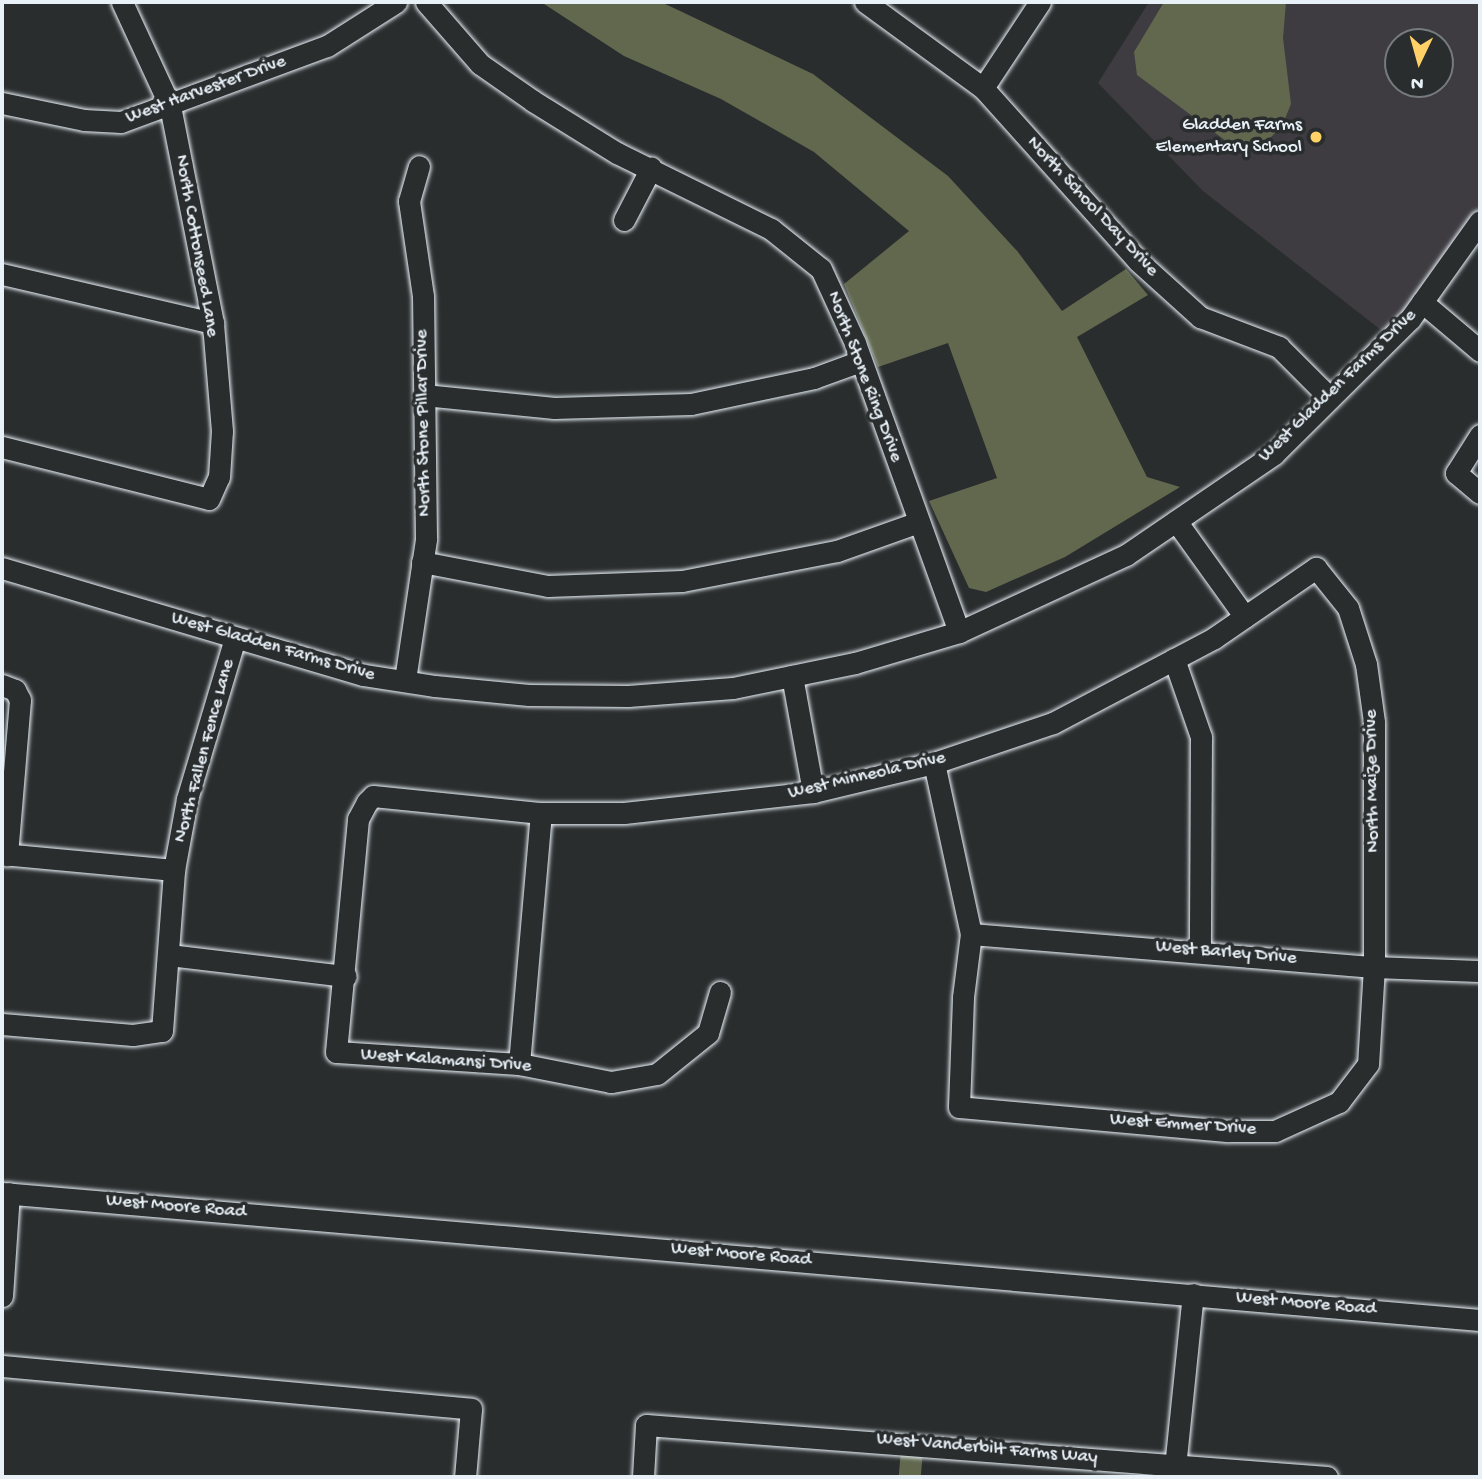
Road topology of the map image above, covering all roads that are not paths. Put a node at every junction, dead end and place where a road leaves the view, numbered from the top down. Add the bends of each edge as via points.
1 (122, 2) edge
2 (396, 2) edge
3 (426, 2) edge
4 (864, 2) edge
5 (1041, 2) edge
6 (983, 88) junction
7 (2, 103) edge
8 (170, 106) junction
9 (419, 166) dead end
10 (651, 168) junction
11 (624, 220) dead end
12 (1480, 221) edge
13 (2, 274) edge
14 (1422, 302) junction
15 (213, 323) junction
16 (1480, 351) edge
17 (861, 361) junction
18 (424, 394) junction
19 (1328, 396) junction
20 (1480, 435) edge
21 (2, 447) edge
22 (1480, 493) edge
23 (1176, 521) junction
24 (919, 522) junction
25 (422, 562) junction
26 (2, 568) edge
27 (1316, 568) joint
28 (1245, 617) junction
29 (959, 632) junction
30 (235, 638) junction
31 (1174, 659) junction
32 (792, 676) junction
33 (405, 680) junction
34 (8, 688) edge
35 (934, 762) junction
36 (813, 792) junction
37 (541, 813) junction
38 (4, 855) edge
39 (174, 870) junction
40 (971, 934) junction
41 (1200, 951) junction
42 (169, 955) junction
43 (1374, 967) junction
44 (1480, 971) edge
45 (346, 976) junction
46 (720, 992) dead end
47 (2, 1024) edge
48 (519, 1064) junction
49 (6, 1193) edge
50 (1193, 1294) junction
51 (2, 1296) edge
52 (1480, 1320) edge
53 (2, 1366) edge
54 (1175, 1471) edge
55 (464, 1477) edge
56 (643, 1477) edge
57 (1328, 1477) edge

1 - 8 street, North Cottonseed Lane
2 - 8 street, West Harvester Drive via 327,46
3 - 10 street, North Stone Ring Drive via 480,64 617,153
4 - 6 street, North School Day Drive
5 - 6 street
6 - 19 street, North School Day Drive via 1138,261 1200,317 1279,347
7 - 8 street, West Harvester Drive via 84,120 121,122
8 - 15 street, North Cottonseed Lane
9 - 18 street, North Stone Pillar Drive via 409,201 423,296
10 - 11 street
10 - 17 street, North Stone Ring Drive via 771,229 821,269
12 - 14 street, West Gladden Farms Drive
13 - 15 street
14 - 16 street
14 - 19 street, West Gladden Farms Drive
15 - 21 street, North Cottonseed Lane via 222,431 219,477 209,499
17 - 18 street via 814,377 691,404 554,408
17 - 24 street, North Stone Ring Drive
18 - 25 street, North Stone Pillar Drive
19 - 23 street, West Gladden Farms Drive via 1274,454
20 - 22 street via 1456,473
23 - 28 street
23 - 29 street, West Gladden Farms Drive via 1126,555
24 - 25 street via 836,551 682,581 548,586
24 - 29 street, North Stone Ring Drive
25 - 33 street, North Stone Pillar Drive
26 - 30 street, West Gladden Farms Drive
27 - 28 street, West Minneola Drive
27 - 43 street, North Maize Drive via 1348,608 1366,664 1374,722
28 - 31 street, West Minneola Drive
29 - 32 street, West Gladden Farms Drive
30 - 33 street, West Gladden Farms Drive via 365,675
30 - 39 street, North Fallen Fence Lane via 187,799
31 - 35 street, West Minneola Drive via 1053,723
31 - 41 street via 1201,737
32 - 33 street, West Gladden Farms Drive via 733,688 628,696 529,695
32 - 36 street
34 - 38 street via 20,700
35 - 36 street, West Minneola Drive
35 - 40 street
36 - 37 street, West Minneola Drive via 713,806
37 - 45 street, West Minneola Drive via 373,796 358,819
37 - 48 street
38 - 39 street
39 - 42 street, North Fallen Fence Lane
40 - 41 street, West Barley Drive
40 - 43 street, West Emmer Drive via 963,997 959,1107 1227,1131 1275,1131 1339,1102 1368,1064
41 - 43 street, West Barley Drive
42 - 45 street
42 - 47 street, North Fallen Fence Lane via 162,1031 133,1035
43 - 44 street, West Barley Drive
45 - 48 street, West Kalamansi Drive via 336,1052
46 - 48 street, West Kalamansi Drive via 708,1033 657,1073 611,1082
49 - 50 street, West Moore Road
49 - 51 street
50 - 52 street, West Moore Road
50 - 54 street
53 - 55 street via 471,1409
54 - 56 street, West Vanderbilt Farms Way via 646,1425
54 - 57 street, West Vanderbilt Farms Way

